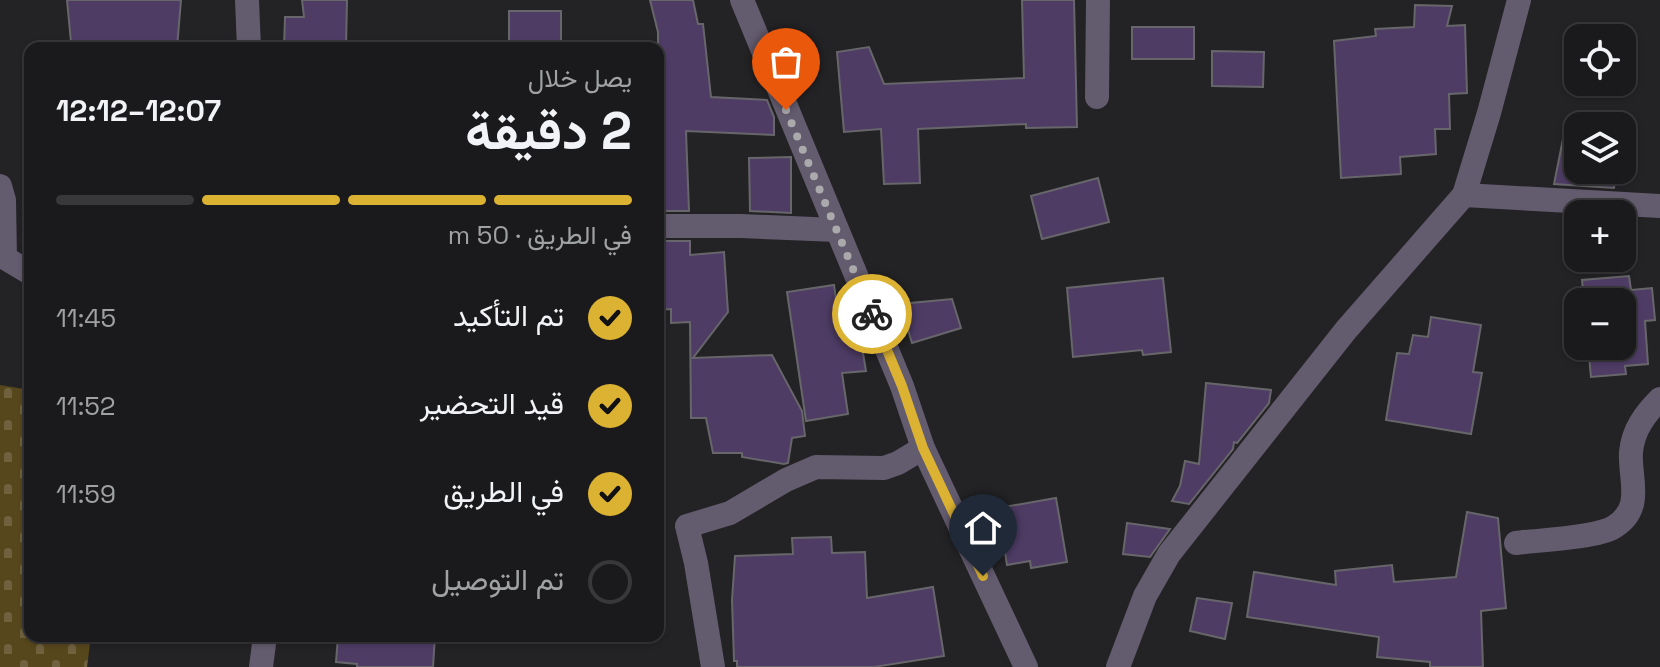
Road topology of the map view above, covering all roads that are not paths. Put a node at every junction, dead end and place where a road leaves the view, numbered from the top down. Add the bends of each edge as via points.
1 (247, 0) edge
2 (742, 0) edge
3 (1098, 0) edge
4 (1519, 0) edge
5 (249, 42) edge
6 (1097, 97) dead end
7 (0, 186) edge
8 (1464, 195) junction
9 (1660, 206) edge
10 (664, 226) edge
11 (837, 230) junction
12 (24, 269) edge
13 (1660, 399) edge
14 (923, 448) junction
15 (1516, 543) dead end
16 (264, 642) edge
17 (261, 667) edge
18 (713, 667) edge
19 (1026, 667) edge
20 (1118, 667) edge

1 - 5 street
2 - 11 street
3 - 6 street
4 - 8 street
7 - 12 street via 5,258
8 - 9 street
8 - 20 street via 1346,330 1169,554 1145,596
10 - 11 street
11 - 14 street
13 - 15 street via 1636,430 1631,454 1634,494 1629,512 1616,526
14 - 18 street via 884,468 816,467 730,513 687,526
14 - 19 street
16 - 17 street

